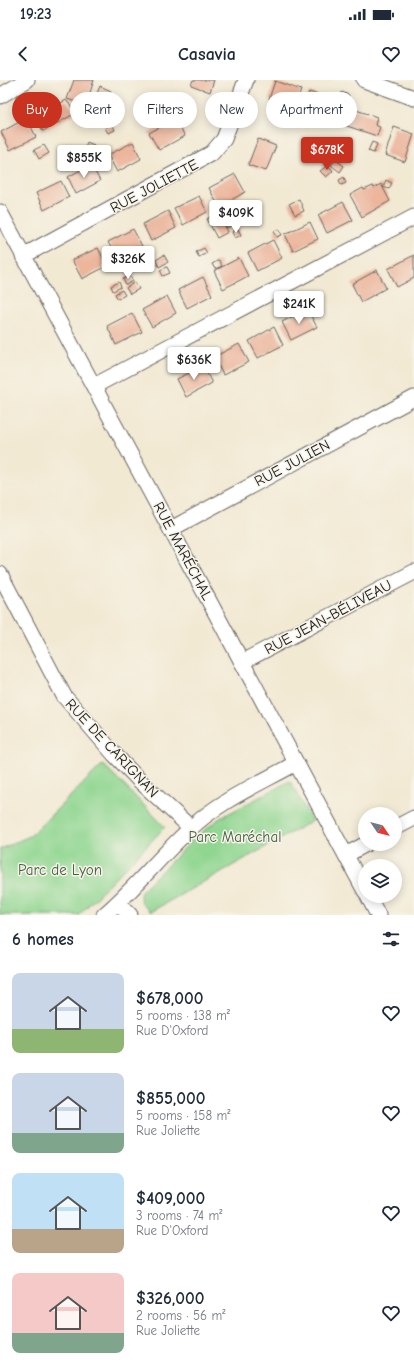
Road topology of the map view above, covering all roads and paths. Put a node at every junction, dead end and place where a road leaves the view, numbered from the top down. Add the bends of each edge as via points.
1 (28, 80) edge
2 (246, 80) edge
3 (364, 80) edge
4 (0, 96) edge
5 (414, 98) edge
6 (0, 212) edge
7 (414, 217) edge
8 (24, 256) junction
9 (94, 386) junction
10 (414, 398) edge
11 (171, 529) junction
12 (414, 572) edge
13 (0, 574) edge
14 (242, 662) junction
15 (296, 763) junction
16 (414, 818) edge
17 (402, 824) edge
18 (191, 828) junction
19 (358, 848) edge
20 (346, 855) junction
21 (358, 878) edge
22 (118, 903) junction
23 (372, 903) edge
24 (104, 915) edge
25 (130, 915) edge
26 (378, 915) edge

1 - 4 street
2 - 8 street, RUE JOLIETTE via 224,139 212,154
3 - 5 street
6 - 8 street, RUE MARÉCHAL
7 - 9 street
8 - 9 street, RUE MARÉCHAL
9 - 11 street, RUE MARÉCHAL
10 - 11 street, RUE JULIEN
11 - 14 street, RUE MARÉCHAL
12 - 14 street, RUE JEAN-BÉLIVEAU
13 - 18 street, RUE DE CARIGNAN via 64,696 125,765
14 - 15 street, RUE MARÉCHAL
15 - 18 street via 222,804
15 - 20 street, RUE MARÉCHAL
16 - 17 street
18 - 22 street
19 - 20 street
20 - 21 street, RUE MARÉCHAL
22 - 24 street
22 - 25 street
23 - 26 street

